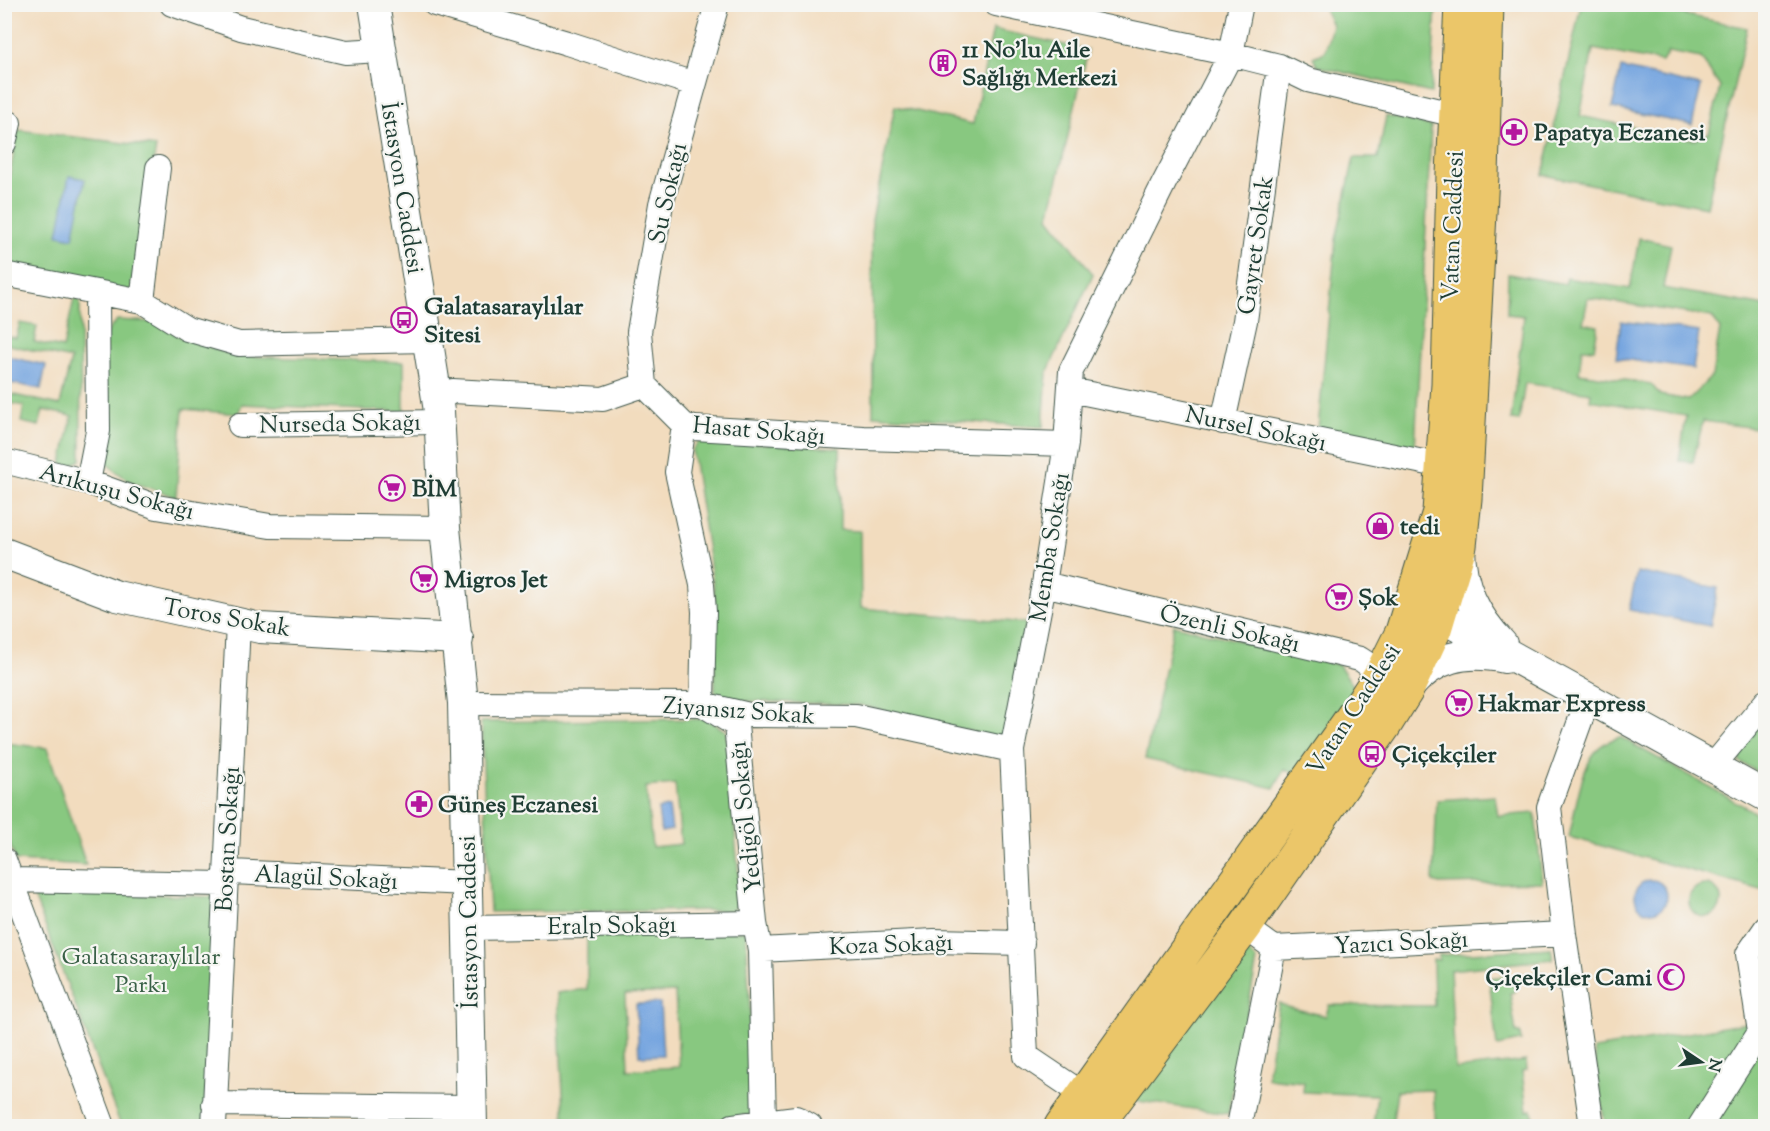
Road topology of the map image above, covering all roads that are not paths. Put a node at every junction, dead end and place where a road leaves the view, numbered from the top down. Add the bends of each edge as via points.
1 (172, 4) edge
2 (374, 4) edge
3 (435, 4) edge
4 (717, 4) edge
5 (996, 4) edge
6 (1241, 4) edge
7 (1461, 4) edge
8 (1487, 4) edge
9 (381, 50) junction
10 (1231, 54) junction
11 (1279, 66) junction
12 (694, 84) junction
13 (1456, 115) junction
14 (4, 122) edge
15 (4, 143) edge
16 (158, 168) dead end
17 (4, 274) edge
18 (97, 292) junction
19 (142, 301) junction
20 (427, 340) junction
21 (644, 384) junction
22 (1070, 390) junction
23 (438, 410) junction
24 (1223, 422) junction
25 (240, 424) dead end
26 (684, 426) junction
27 (1066, 444) junction
28 (4, 461) edge
29 (1443, 466) junction
30 (88, 482) junction
31 (445, 528) junction
32 (1460, 546) junction
33 (4, 553) edge
34 (1044, 584) junction
35 (1425, 611) junction
36 (238, 624) junction
37 (458, 639) junction
38 (1530, 667) junction
39 (1394, 681) junction
40 (1588, 699) junction
41 (1766, 702) edge
42 (463, 704) junction
43 (702, 704) junction
44 (1012, 750) junction
45 (1713, 766) junction
46 (1766, 796) edge
47 (8, 870) edge
48 (224, 884) junction
49 (467, 884) junction
50 (755, 923) junction
51 (1245, 927) junction
52 (468, 928) junction
53 (1766, 928) edge
54 (1564, 934) junction
55 (1022, 943) junction
56 (1274, 948) junction
57 (760, 950) junction
58 (1760, 993) edge
59 (1084, 1095) junction
60 (214, 1115) edge
61 (472, 1117) edge
62 (764, 1122) junction
63 (103, 1126) edge
64 (733, 1126) edge
65 (810, 1126) edge
66 (1061, 1126) edge
67 (1096, 1126) edge
68 (1239, 1126) edge
69 (1592, 1126) edge
70 (1700, 1126) edge

1 - 9 street via 242,28 345,52
2 - 9 street, İstasyon Caddesi
3 - 12 street
4 - 12 street, Su Sokağı
5 - 10 street
6 - 10 street, Memba Sokağı
7 - 13 main road, Vatan Caddesi
8 - 32 main road, Vatan Caddesi via 1468,471
9 - 20 street, İstasyon Caddesi
10 - 11 street
10 - 22 street, Memba Sokağı via 1071,371
11 - 13 street via 1308,80
11 - 24 street, Gayret Sokak via 1245,321
12 - 21 street, Su Sokağı via 662,204 639,332
13 - 29 main road, Vatan Caddesi
14 - 15 street via 9,123
16 - 19 street
17 - 18 street
18 - 19 street
18 - 30 street via 98,430
19 - 20 street via 187,329 239,344
20 - 23 street, İstasyon Caddesi
21 - 23 street via 603,399 453,391
21 - 26 street, Hasat Sokağı
22 - 24 street, Nursel Sokağı
22 - 27 street, Memba Sokağı
23 - 25 street, Nurseda Sokağı
23 - 31 street, İstasyon Caddesi
24 - 29 street, Nursel Sokağı
26 - 27 street, Hasat Sokağı via 862,438
26 - 43 street via 677,472 702,585
27 - 34 street, Memba Sokağı
28 - 30 street, Arıkuşu Sokağı
29 - 35 main road, Vatan Caddesi
30 - 31 street, Arıkuşu Sokağı via 157,507 270,526
31 - 37 street, İstasyon Caddesi
32 - 35 main road, Vatan Caddesi
32 - 38 street via 1464,584 1475,611 1505,648
33 - 36 street, Toros Sokak via 117,596
34 - 39 street, Özenli Sokağı via 1360,659
34 - 44 street, Memba Sokağı
35 - 38 street
35 - 39 main road, Vatan Caddesi via 1435,629
36 - 37 street, Toros Sokak
36 - 48 street, Bostan Sokağı
37 - 42 street, İstasyon Caddesi
38 - 39 street via 1495,656 1458,656
38 - 40 street
39 - 51 main road, Vatan Caddesi
39 - 59 main road, Vatan Caddesi via 1360,706
40 - 45 street
40 - 54 street via 1549,807
41 - 45 street
42 - 43 street, Ziyansız Sokak
42 - 49 street, İstasyon Caddesi
43 - 44 street, Ziyansız Sokak via 749,715 856,716
43 - 50 street, Yedigöl Sokağı via 736,725
44 - 55 street, Memba Sokağı
45 - 46 street
47 - 48 street, Alagül Sokağı
47 - 63 street
48 - 49 street, Alagül Sokağı via 232,872
48 - 60 street, Bostan Sokağı
49 - 52 street, İstasyon Caddesi
50 - 52 street, Eralp Sokağı
50 - 57 street, Yedigöl Sokağı
51 - 56 street
51 - 67 main road, Vatan Caddesi
52 - 61 street, İstasyon Caddesi
53 - 58 street via 1748,954
54 - 56 street, Yazıcı Sokağı
54 - 69 street
55 - 57 street, Koza Sokağı via 934,941
55 - 59 street, Memba Sokağı via 1026,1056
56 - 68 street
57 - 62 street, Yedigöl Sokağı
58 - 70 street via 1760,1032
59 - 66 main road, Vatan Caddesi
60 - 61 street
62 - 64 street
62 - 65 street via 796,1118

